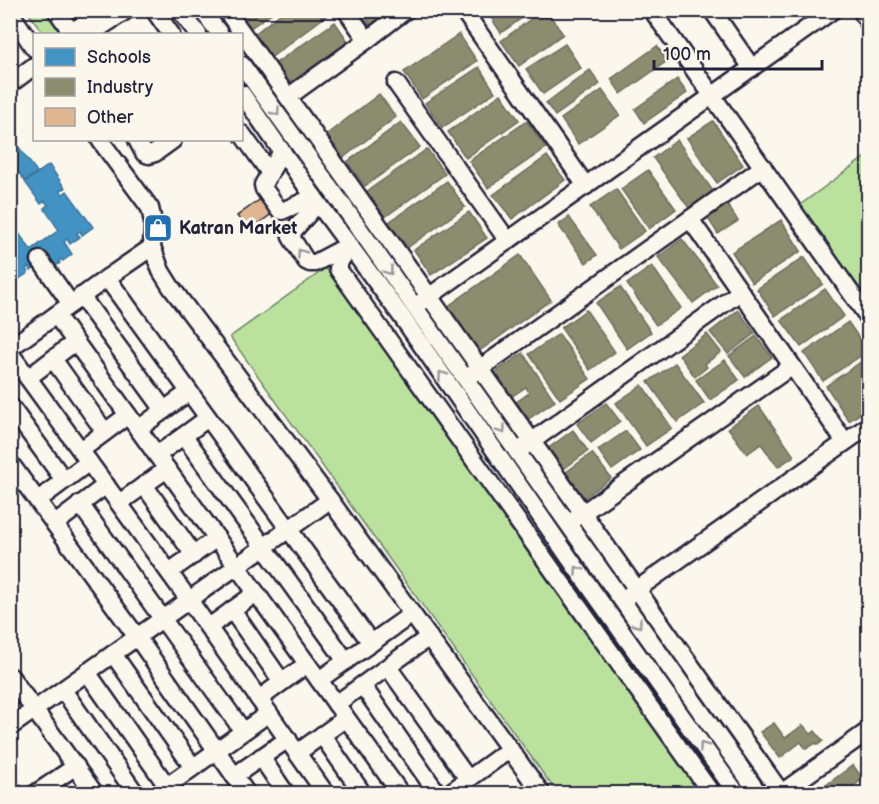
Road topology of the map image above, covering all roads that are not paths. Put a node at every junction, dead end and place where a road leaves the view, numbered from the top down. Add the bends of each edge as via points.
1 (56, 10) edge
2 (103, 10) edge
3 (127, 10) edge
4 (154, 10) edge
5 (180, 10) edge
6 (202, 10) edge
7 (226, 10) edge
8 (346, 10) edge
9 (406, 10) edge
10 (463, 10) edge
11 (652, 10) edge
12 (712, 10) edge
13 (833, 10) edge
14 (861, 10) edge
15 (10, 12) edge
16 (868, 22) edge
17 (70, 33) edge
18 (72, 33) edge
19 (92, 33) edge
20 (170, 33) edge
21 (197, 33) edge
22 (219, 33) edge
23 (242, 33) edge
24 (243, 34) edge
25 (367, 40) junction
26 (33, 46) edge
27 (243, 66) edge
28 (33, 67) edge
29 (752, 68) junction
30 (396, 83) dead end
31 (10, 84) edge
32 (243, 95) edge
33 (713, 96) junction
34 (288, 97) junction
35 (243, 135) edge
36 (101, 141) edge
37 (138, 141) edge
38 (172, 141) edge
39 (282, 151) junction
40 (763, 167) junction
41 (270, 173) junction
42 (586, 186) junction
43 (316, 200) junction
44 (690, 219) junction
45 (508, 241) junction
46 (350, 245) junction
47 (152, 247) junction
48 (40, 260) dead end
49 (107, 278) junction
50 (740, 292) junction
51 (429, 296) junction
52 (76, 300) junction
53 (408, 312) junction
54 (56, 315) junction
55 (868, 317) edge
56 (75, 342) junction
57 (10, 348) edge
58 (10, 353) edge
59 (52, 359) junction
60 (792, 366) junction
61 (480, 369) junction
62 (28, 378) junction
63 (466, 379) junction
64 (189, 392) junction
65 (10, 406) edge
66 (164, 410) junction
67 (208, 418) junction
68 (133, 422) junction
69 (868, 426) edge
70 (105, 432) junction
71 (184, 436) junction
72 (532, 441) junction
73 (845, 442) junction
74 (517, 452) junction
75 (85, 456) junction
76 (162, 462) junction
77 (10, 463) edge
78 (64, 480) junction
79 (106, 485) junction
80 (144, 485) junction
81 (38, 500) junction
82 (330, 500) junction
83 (119, 503) junction
84 (80, 504) junction
85 (583, 513) junction
86 (567, 523) junction
87 (55, 524) junction
88 (289, 529) junction
89 (217, 538) junction
90 (264, 546) junction
91 (194, 555) junction
92 (237, 566) junction
93 (169, 572) junction
94 (637, 590) junction
95 (256, 592) junction
96 (189, 600) junction
97 (622, 601) junction
98 (232, 610) junction
99 (607, 611) junction
100 (412, 614) junction
101 (163, 619) junction
102 (209, 627) junction
103 (137, 637) junction
104 (429, 637) junction
105 (371, 643) junction
106 (113, 654) junction
107 (346, 661) junction
108 (307, 664) junction
109 (388, 667) junction
110 (87, 672) junction
111 (10, 676) edge
112 (319, 680) junction
113 (282, 682) junction
114 (362, 686) junction
115 (63, 690) junction
116 (264, 706) junction
117 (35, 710) junction
118 (341, 711) junction
119 (10, 727) edge
120 (243, 731) junction
121 (868, 732) edge
122 (322, 735) junction
123 (288, 739) junction
124 (510, 749) junction
125 (216, 750) junction
126 (297, 753) junction
127 (261, 758) junction
128 (76, 766) junction
129 (193, 767) junction
130 (234, 776) junction
131 (468, 779) junction
132 (10, 787) edge
133 (161, 790) edge
134 (42, 792) edge
135 (396, 792) edge
136 (781, 793) edge
137 (15, 794) edge
138 (95, 794) edge
139 (136, 794) edge
140 (247, 794) edge
141 (286, 794) edge
142 (326, 794) edge
143 (363, 794) edge
144 (438, 794) edge
145 (448, 794) edge
146 (542, 794) edge
147 (712, 794) edge
148 (737, 794) edge
149 (759, 794) edge

1 - 17 street
2 - 18 street
3 - 19 street
4 - 20 street
5 - 21 street
6 - 22 street
7 - 23 street
8 - 25 street
9 - 25 street
10 - 42 street
11 - 33 street
12 - 29 street
13 - 29 street
14 - 16 street
15 - 26 street
24 - 34 street
25 - 34 street
27 -> 53 street
28 - 31 street
29 - 33 street
30 - 45 street
32 - 39 street
33 - 40 street
33 - 42 street
34 - 51 street
35 - 41 street
36 - 47 street via 150,208
37 - 38 street via 149,156
39 - 41 street
39 - 43 street
40 - 44 street
40 - 55 street
41 - 43 street via 263,185 279,210
42 - 45 street
43 - 46 street
46 -> 43 street via 315,263 306,261 291,237
44 - 50 street
44 - 61 street
45 - 51 street
46 - 53 street
46 - 147 street via 338,269
47 - 49 street
47 - 82 street via 171,287
48 - 52 street
49 - 52 street
49 - 64 street
50 - 60 street
50 - 72 street
51 - 53 street
51 - 61 street
52 - 54 street
52 - 66 street
53 - 63 street
99 -> 53 street
54 - 56 street
54 - 57 street
56 - 59 street
56 - 68 street
58 - 62 street
59 - 62 street
59 - 70 street
60 - 73 street
60 - 85 street
61 - 63 street
61 - 72 street
62 - 75 street
63 -> 74 street
64 - 66 street
64 - 67 street
65 - 78 street
66 - 68 street
67 - 71 street
67 - 88 street
68 - 70 street
68 - 76 street
69 - 73 street
70 - 75 street
71 - 76 street
71 - 90 street
72 - 74 street
72 - 85 street
73 - 94 street
74 - 86 street
75 - 78 street
75 - 79 street
76 - 80 street
76 - 89 street
77 - 81 street
78 - 81 street
79 - 83 street
79 - 84 street
80 - 83 street
80 - 91 street
81 - 87 street
82 - 88 street
82 - 100 street
83 - 93 street
84 - 87 street
84 - 101 street
85 - 86 street
85 - 94 street
86 - 97 street
87 - 103 street
88 - 90 street
88 - 105 street
89 - 91 street
89 - 92 street
90 - 92 street
90 - 107 street
91 - 93 street
92 - 95 street
92 - 96 street
93 - 96 street
94 - 97 street
94 - 136 street
95 - 98 street
95 - 108 street
96 - 101 street
96 - 102 street
97 - 99 street
97 -> 149 street
98 - 102 street
98 - 113 street
148 -> 99 street
100 - 104 street
100 - 105 street
101 - 103 street
101 - 120 street
102 - 116 street
103 - 106 street
103 - 125 street
104 - 109 street
104 - 124 street
105 - 107 street
106 - 110 street
106 - 129 street
107 - 112 street
108 - 112 street
108 - 113 street
109 - 114 street
109 - 131 street
110 - 115 street
110 - 133 street
111 - 117 street
112 - 118 street
113 - 116 street
114 - 118 street
114 - 144 street
115 - 117 street
115 - 139 street
116 - 120 street
116 - 123 street
117 - 119 street
117 - 128 street
118 - 122 street
118 - 135 street
120 - 125 street
121 - 136 street
122 - 126 street
122 - 143 street
123 - 126 street
123 - 127 street
124 - 131 street
124 - 146 street
125 - 129 street
125 - 130 street
126 - 142 street
127 - 130 street
127 - 141 street
128 - 134 street
128 - 138 street
129 - 133 street
130 - 140 street
131 - 145 street
132 - 137 street

